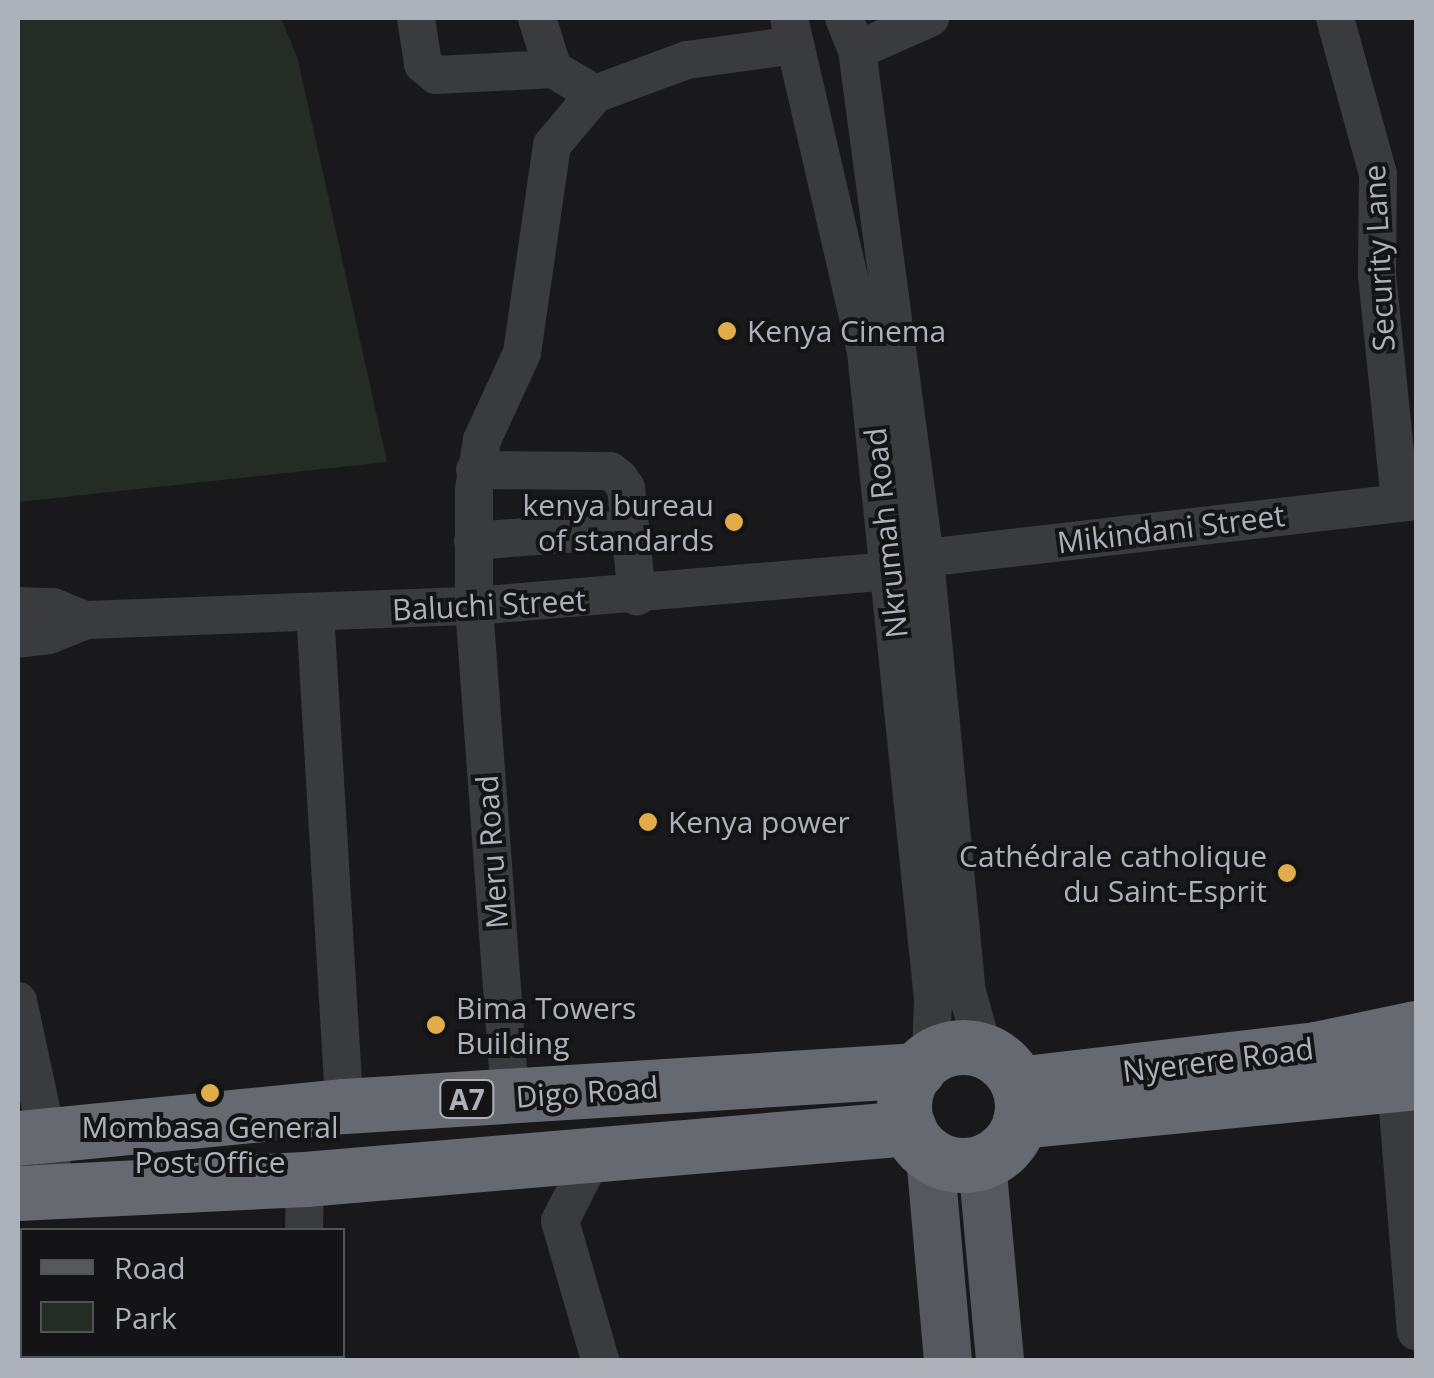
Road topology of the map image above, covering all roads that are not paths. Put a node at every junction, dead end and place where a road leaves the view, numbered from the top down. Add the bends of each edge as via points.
1 (416, 18) edge
2 (537, 18) edge
3 (930, 18) edge
4 (1334, 18) edge
5 (792, 31) edge
6 (851, 34) edge
7 (553, 69) junction
8 (595, 94) junction
9 (865, 111) junction
10 (812, 123) junction
11 (475, 470) junction
12 (1408, 502) edge
13 (630, 530) junction
14 (473, 541) junction
15 (908, 564) junction
16 (638, 596) junction
17 (18, 606) edge
18 (474, 606) junction
19 (315, 612) junction
20 (86, 620) junction
21 (18, 639) edge
22 (18, 1001) edge
23 (1416, 1028) edge
24 (1317, 1071) junction
25 (974, 1076) junction
26 (1406, 1084) edge
27 (510, 1097) junction
28 (344, 1106) junction
29 (32, 1138) edge
30 (940, 1148) junction
31 (592, 1158) junction
32 (39, 1192) edge
33 (305, 1205) edge
34 (1415, 1308) edge
35 (600, 1360) edge
36 (948, 1360) edge
37 (1000, 1360) edge

1 - 7 street via 423,64 436,75
2 - 7 street
3 - 6 street
4 - 12 street, Security Lane via 1378,174 1378,276
5 - 8 street
5 - 10 street, Nkrumah Road
6 - 9 street, Nkrumah Road
7 - 8 street
8 - 11 street via 552,145 522,353
9 - 10 street
9 - 15 street, Nkrumah Road
10 - 15 street, Nkrumah Road
11 - 13 street via 610,472 626,488
11 - 14 street, Meru Road
12 - 15 street, Mikindani Street via 1349,523
13 - 14 street
13 - 16 street
14 - 18 street, Meru Road
15 - 16 street, Baluchi Street
15 - 25 street, Nkrumah Road
15 - 25 street, Nkrumah Road via 933,999
16 - 18 street, Baluchi Street
17 - 20 street, Baluchi Street via 53,607
18 - 19 street, Baluchi Street
18 - 27 street, Meru Road
19 - 20 street, Baluchi Street
19 - 28 street
20 - 21 street, Baluchi Street
22 - 29 street
23 - 24 highway, Nyerere Road / A7
24 - 25 highway, Nyerere Road / A7
24 - 26 highway, Nyerere Road / A7
25 - 27 highway, Digo Road / A7
25 - 30 highway via 904,1102
25 - 30 highway via 1012,1139
26 - 34 street
27 - 28 highway, Digo Road / A7
28 - 29 highway, Digo Road / A7
29 - 32 street
30 - 31 highway, A7
30 - 36 main road
30 - 37 main road
31 - 33 highway, A7
31 - 35 street via 560,1222
32 - 33 highway, A7

